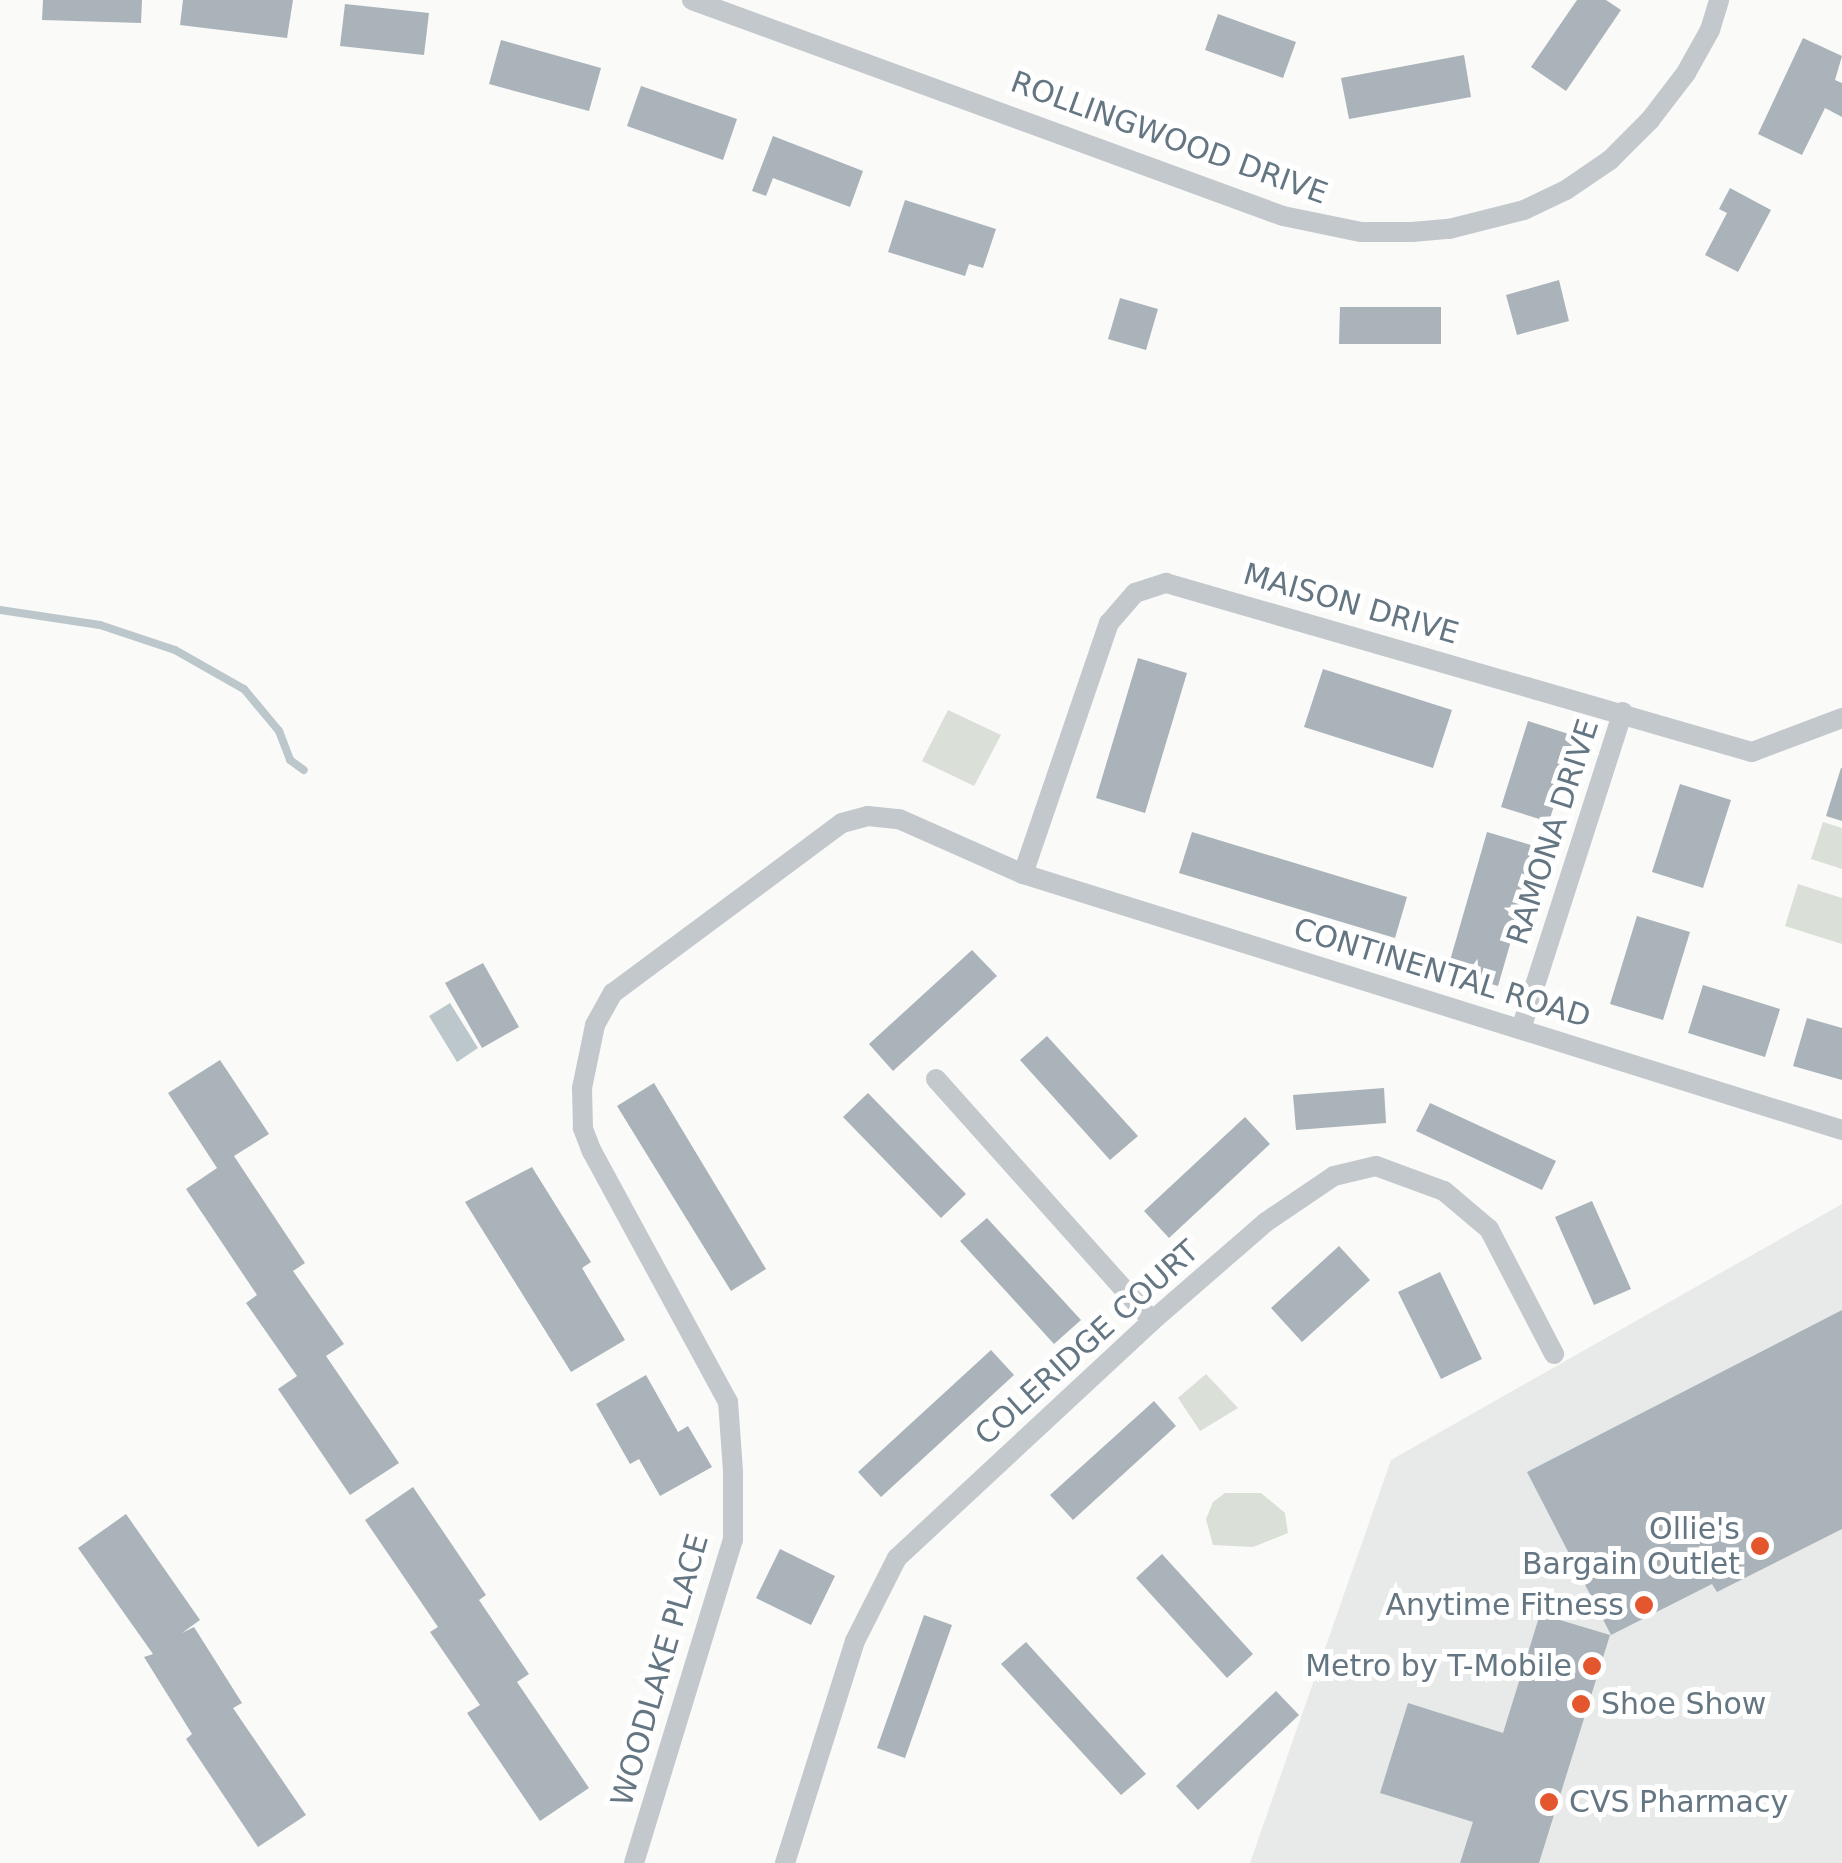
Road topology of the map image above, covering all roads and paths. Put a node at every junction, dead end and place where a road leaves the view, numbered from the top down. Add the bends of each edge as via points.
1 (692, 0) edge
2 (1719, 0) edge
3 (1623, 712) junction
4 (1842, 718) edge
5 (1023, 874) junction
6 (1520, 1029) junction
7 (936, 1079) dead end
8 (1842, 1130) edge
9 (1152, 1321) junction
10 (1554, 1354) dead end
11 (634, 1863) edge
12 (785, 1863) edge

1 - 2 street, ROLLINGWOOD DRIVE via 1283,216 1362,232 1412,232 1524,210 1610,160 1686,73
3 - 4 street, MAISON DRIVE via 1752,752
3 - 5 street, MAISON DRIVE via 1166,583 1136,593 1110,623
3 - 6 street, RAMONA DRIVE
5 - 6 street, CONTINENTAL ROAD
5 - 11 street, WOODLAKE PLACE via 898,819 868,816 842,824 613,993 595,1025 582,1088 583,1128 728,1402 733,1471 733,1540
6 - 8 street, CONTINENTAL ROAD
7 - 9 street
9 - 10 street, COLERIDGE COURT via 1266,1222 1334,1176 1376,1166 1444,1190 1489,1229
9 - 12 street, COLERIDGE COURT via 897,1558 855,1642

